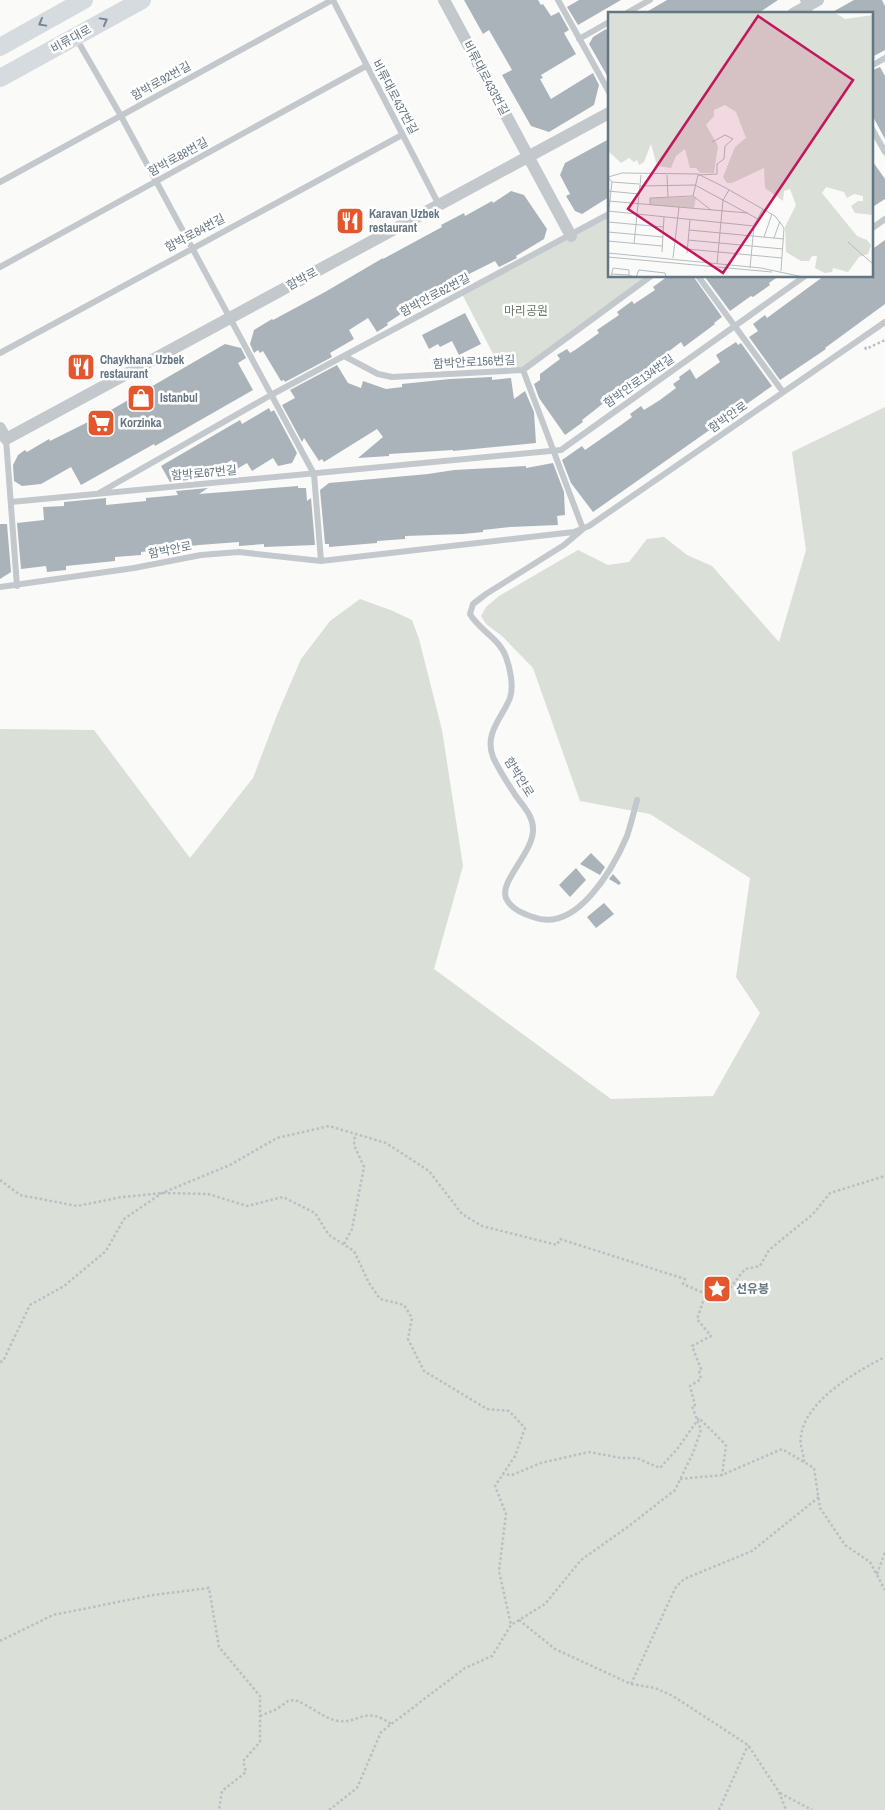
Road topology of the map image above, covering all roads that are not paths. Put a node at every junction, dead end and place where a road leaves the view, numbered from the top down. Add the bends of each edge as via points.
1 (84, 0) edge
2 (142, 0) edge
3 (332, 0) edge
4 (444, 0) edge
5 (558, 0) edge
6 (650, 0) edge
7 (818, 0) edge
8 (807, 7) edge
9 (629, 12) edge
10 (608, 23) edge
11 (76, 37) junction
12 (579, 39) junction
13 (0, 47) edge
14 (885, 58) edge
15 (872, 65) edge
16 (366, 66) junction
17 (0, 78) edge
18 (608, 90) edge
19 (608, 114) edge
20 (121, 116) junction
21 (872, 129) edge
22 (402, 135) junction
23 (884, 148) edge
24 (528, 157) junction
25 (0, 182) edge
26 (156, 182) junction
27 (438, 205) junction
28 (608, 215) edge
29 (885, 220) edge
30 (872, 228) edge
31 (571, 236) junction
32 (192, 248) junction
33 (0, 267) edge
34 (648, 278) edge
35 (699, 278) edge
36 (802, 278) edge
37 (230, 318) junction
38 (885, 322) edge
39 (735, 326) junction
40 (0, 353) edge
41 (344, 356) junction
42 (523, 370) junction
43 (783, 392) junction
44 (271, 395) junction
45 (3, 434) edge
46 (554, 452) junction
47 (314, 474) junction
48 (96, 494) junction
49 (11, 502) junction
50 (583, 528) junction
51 (320, 562) junction
52 (17, 586) junction
53 (0, 587) edge
54 (637, 800) dead end

1 -> 13 main road
11 -> 2 main road, 비류대로
3 - 16 lane, 비류대로437번길
3 - 20 lane, 함박로92번길
4 - 24 street, 비류대로433번길
5 - 12 lane
6 - 9 lane
7 - 8 street
10 - 12 lane
11 - 17 main road, 비류대로
11 - 20 lane
12 - 18 lane
14 - 15 lane
16 - 22 lane, 비류대로437번길
16 - 26 lane, 함박로88번길
19 - 24 street, 함박로
20 - 25 lane, 함박로92번길
20 - 26 lane
21 - 23 lane
22 - 27 lane, 비류대로437번길
22 - 32 lane, 함박로84번길
24 - 27 street, 함박로
24 - 31 street, 비류대로433번길
26 - 32 lane
26 - 33 lane, 함박로88번길
27 - 37 street, 함박로
28 - 31 lane, 함박안로62번길
29 - 30 lane
31 - 41 lane, 함박안로62번길
32 - 37 lane
32 - 40 lane, 함박로84번길
34 - 42 lane
35 - 39 lane
36 - 39 lane, 함박안로134번길
37 - 44 lane
37 - 45 street, 함박로
38 - 43 lane, 함박안로
39 - 43 lane
39 - 46 lane, 함박안로134번길
41 - 42 lane, 함박안로156번길 via 378,374 392,377
41 - 44 lane, 함박안로62번길
42 - 46 lane, 함박안로156번길
43 - 50 lane, 함박안로
44 - 47 lane
44 - 48 lane, 함박로67번길
45 - 49 lane
46 - 47 lane
46 - 50 lane, 함박안로156번길
47 - 48 lane, 함박로67번길
47 - 51 lane
48 - 49 lane, 함박로67번길
49 - 52 lane
50 - 51 lane, 함박안로 via 564,533
50 - 54 lane, 함박안로 via 564,545 473,604 470,614 506,654 511,676 510,696 490,740 493,757 529,813 533,828 532,844 506,885 506,897 515,909 550,921 568,915 586,900 603,880 626,838
51 - 52 lane, 함박안로 via 239,552
52 - 53 lane, 함박안로

